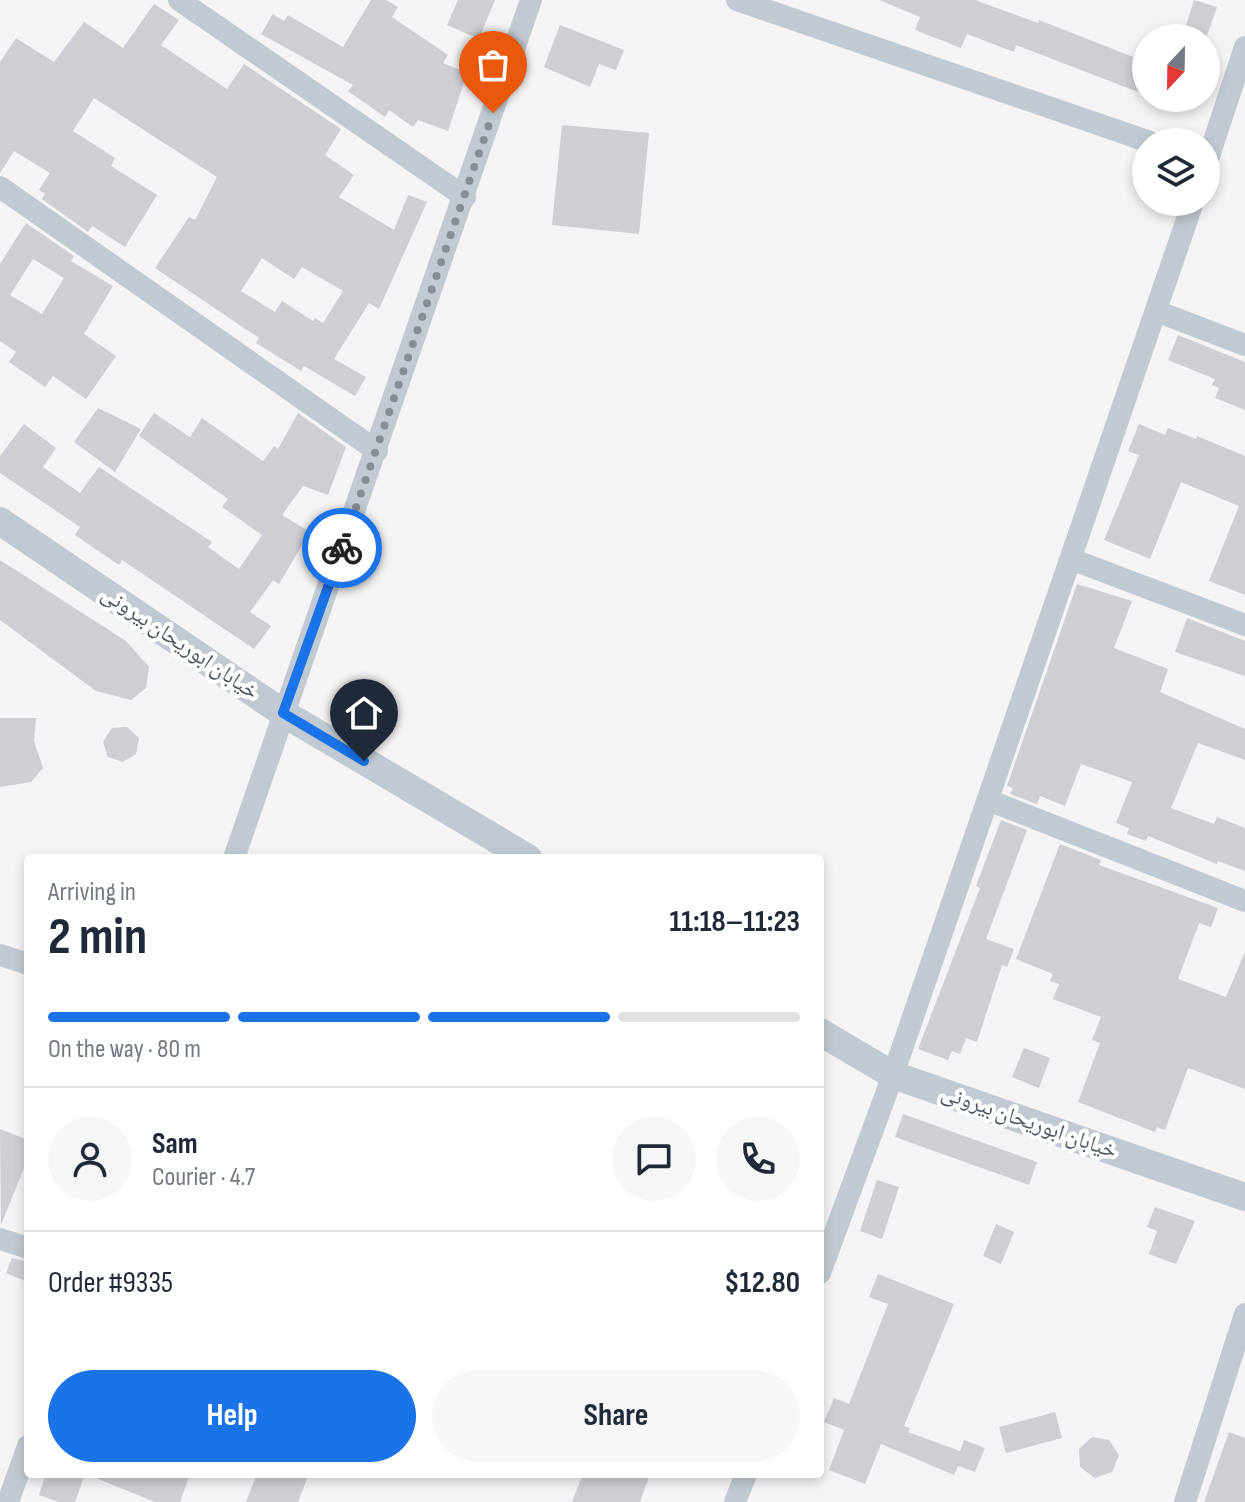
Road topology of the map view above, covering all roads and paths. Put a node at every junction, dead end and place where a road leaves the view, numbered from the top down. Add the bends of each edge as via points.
1 (179, 0) edge
2 (531, 0) edge
3 (737, 0) edge
4 (1243, 61) edge
5 (1219, 128) edge
6 (1132, 136) edge
7 (0, 187) edge
8 (465, 197) junction
9 (1188, 216) edge
10 (1156, 311) junction
11 (1245, 345) edge
12 (377, 451) junction
13 (0, 521) edge
14 (1071, 559) junction
15 (1245, 625) edge
16 (283, 713) junction
17 (988, 800) junction
18 (235, 854) edge
19 (521, 854) edge
20 (1245, 901) edge
21 (0, 955) edge
22 (24, 963) edge
23 (824, 1034) edge
24 (893, 1075) junction
25 (1245, 1197) edge
26 (0, 1239) edge
27 (24, 1247) edge
28 (824, 1262) edge
29 (1245, 1314) edge
30 (24, 1457) edge
31 (744, 1478) edge
32 (8, 1502) edge
33 (735, 1502) edge
34 (1185, 1502) edge

1 - 8 street
2 - 8 street
3 - 6 street
4 - 5 street
7 - 12 street
8 - 12 street
9 - 10 street
10 - 11 street
10 - 14 street
12 - 16 street
13 - 16 street, خیابان ابوریحان بیرونی
14 - 15 street
14 - 17 street
16 - 18 street
16 - 19 street, خیابان ابوریحان بیرونی
17 - 20 street
17 - 24 street
21 - 22 street
23 - 24 street, خیابان ابوریحان بیرونی
24 - 25 street, خیابان ابوریحان بیرونی
24 - 28 street
26 - 27 street
29 - 34 street
30 - 32 street
31 - 33 street

